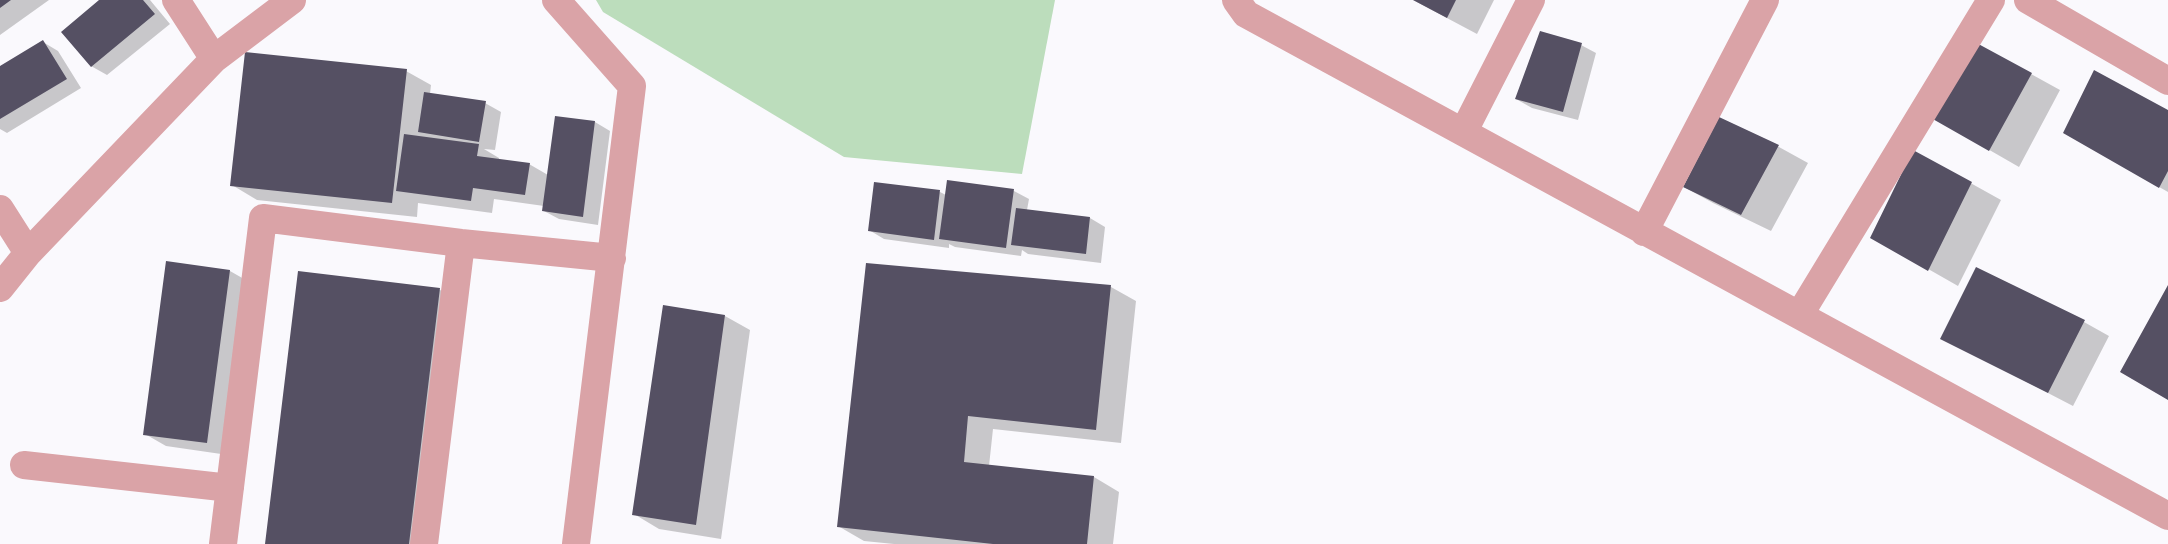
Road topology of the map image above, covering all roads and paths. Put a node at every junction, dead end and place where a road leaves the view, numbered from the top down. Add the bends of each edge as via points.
1 (176, 0) edge
2 (292, 0) edge
3 (556, 0) edge
4 (1236, 0) edge
5 (1531, 0) edge
6 (1765, 0) edge
7 (1991, 0) edge
8 (2028, 0) edge
9 (214, 59) junction
10 (2168, 82) edge
11 (1464, 131) junction
12 (0, 209) edge
13 (1644, 232) junction
14 (461, 243) junction
15 (28, 253) junction
16 (612, 258) junction
17 (0, 288) edge
18 (1800, 314) junction
19 (24, 464) dead end
20 (230, 488) junction
21 (2168, 516) edge
22 (224, 544) edge
23 (424, 544) edge
24 (576, 544) edge

1 - 9 lane
2 - 9 lane
3 - 16 lane via 632,86
4 - 11 lane via 1246,14
5 - 11 lane
6 - 13 lane
7 - 18 lane
8 - 10 lane
9 - 15 lane
11 - 13 lane
12 - 15 lane
13 - 18 lane
14 - 16 lane
14 - 20 lane via 263,218
14 - 23 lane
15 - 17 lane
16 - 24 lane
18 - 21 lane
19 - 20 lane
20 - 22 lane

